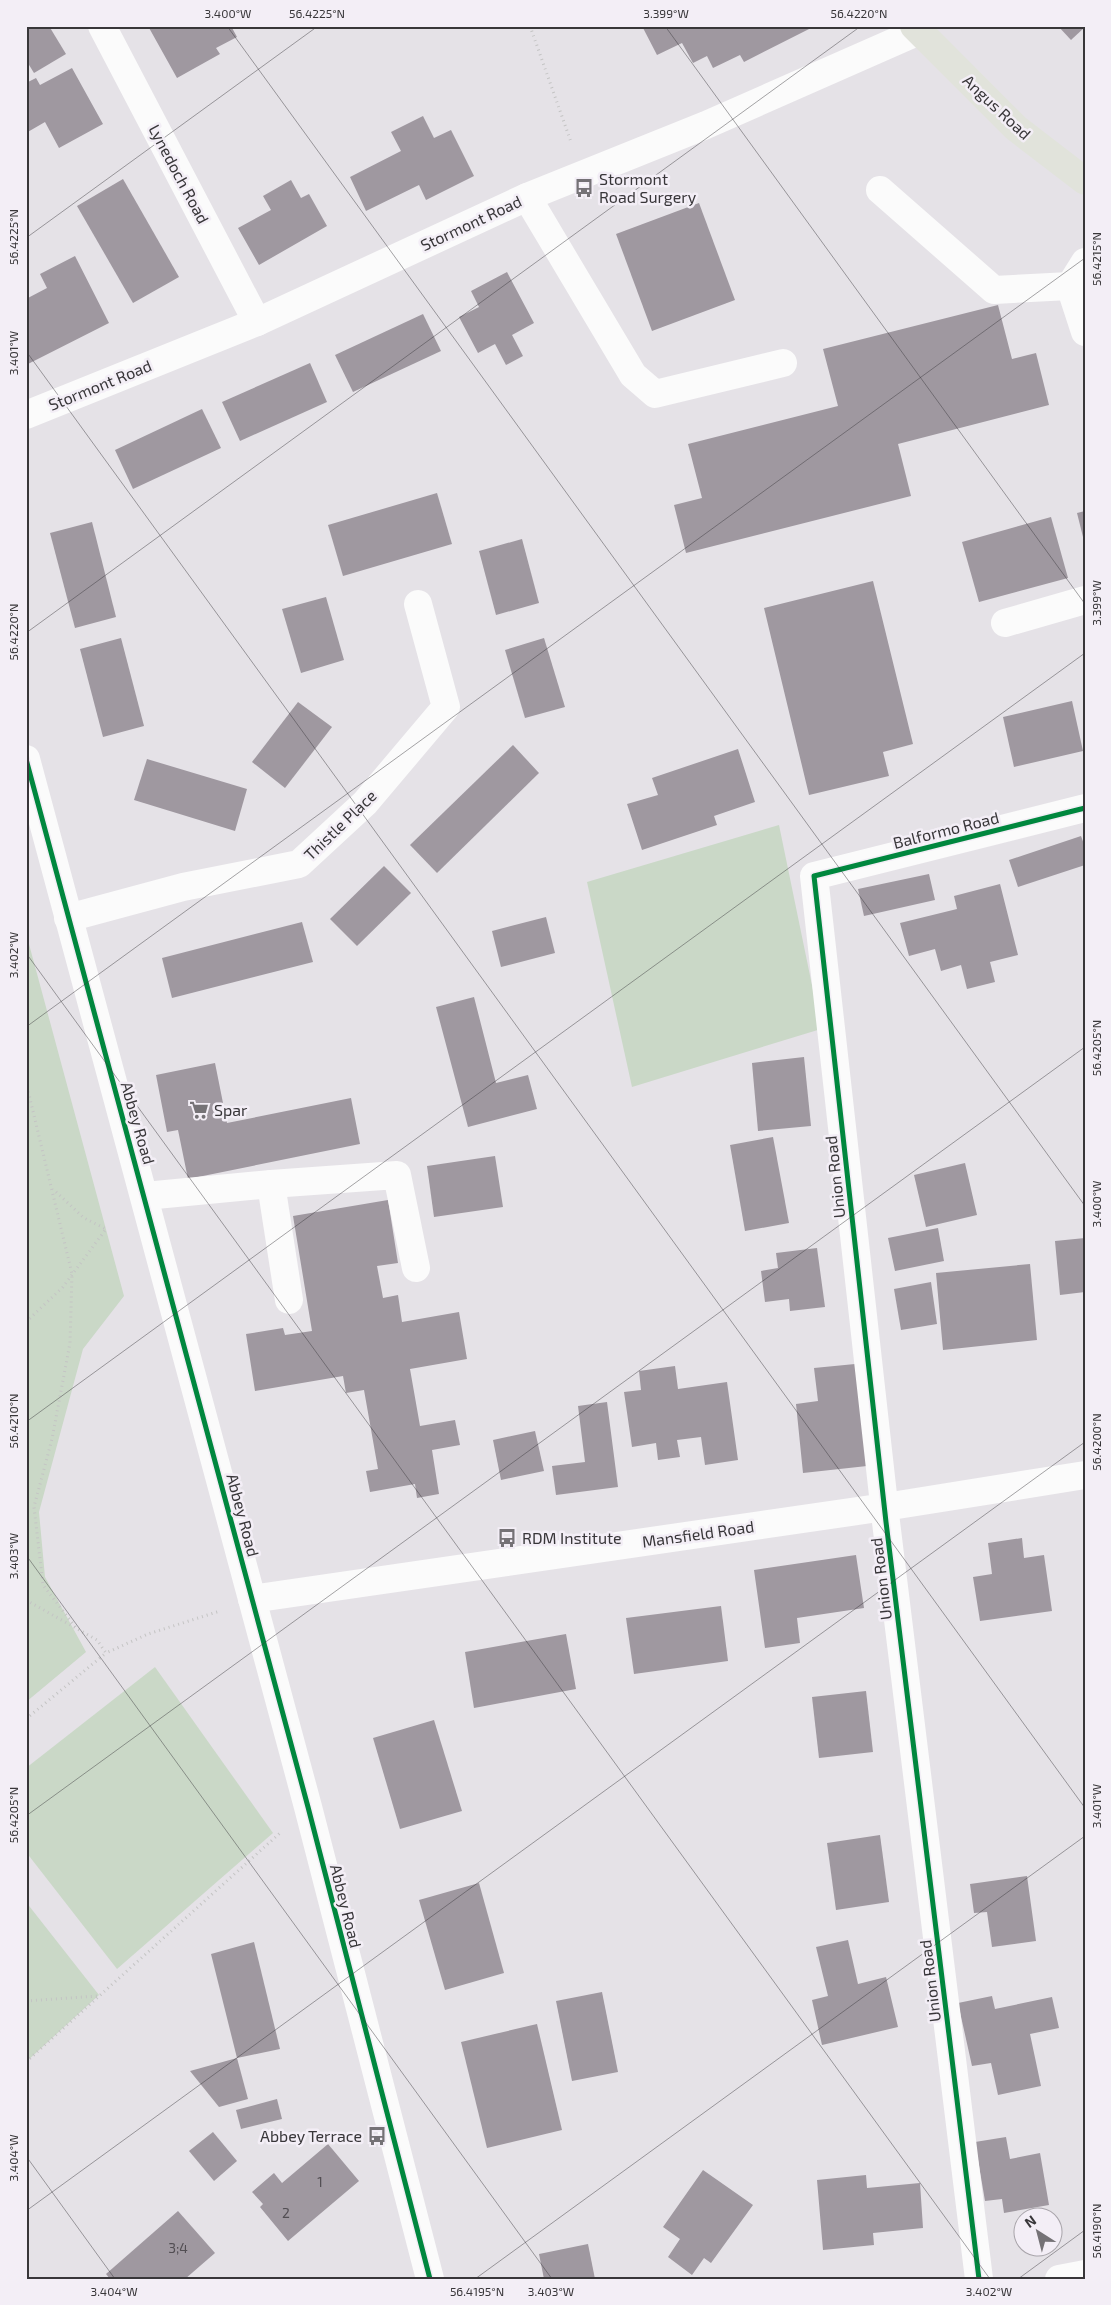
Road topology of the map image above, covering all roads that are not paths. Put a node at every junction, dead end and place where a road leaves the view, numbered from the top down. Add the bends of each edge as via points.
1 (102, 26) edge
2 (915, 29) edge
3 (1085, 181) edge
4 (880, 190) dead end
5 (527, 197) junction
6 (1085, 262) edge
7 (1070, 286) junction
8 (257, 322) junction
9 (1085, 332) edge
10 (783, 363) dead end
11 (26, 415) edge
12 (1085, 600) edge
13 (418, 604) dead end
14 (1005, 623) dead end
15 (26, 758) edge
16 (1085, 808) edge
17 (814, 876) joint
18 (68, 918) junction
19 (271, 1184) junction
20 (145, 1196) junction
21 (416, 1268) dead end
22 (289, 1300) dead end
23 (1085, 1475) edge
24 (885, 1507) junction
25 (252, 1599) junction
26 (1085, 2274) edge
27 (430, 2279) edge
28 (979, 2279) edge
29 (1060, 2279) edge

1 - 8 street, Lynedoch Road
2 - 3 main road, Angus Road via 1016,128
2 - 5 street, Stormont Road via 706,125
4 - 7 street via 994,290
5 - 8 street, Stormont Road
5 - 10 street via 633,375 655,394
6 - 7 street
7 - 9 street
8 - 11 street, Stormont Road
12 - 14 street
13 - 18 street, Thistle Place via 446,707 365,803 300,864 183,887
15 - 18 street, Abbey Road
16 - 17 street, Balformo Road
17 - 24 street, Union Road
18 - 20 street, Abbey Road
19 - 20 street
19 - 21 street via 397,1175
19 - 22 street
20 - 25 street, Abbey Road
23 - 24 street, Mansfield Road
24 - 25 street, Mansfield Road
24 - 28 street, Union Road
25 - 27 street, Abbey Road
26 - 29 street

